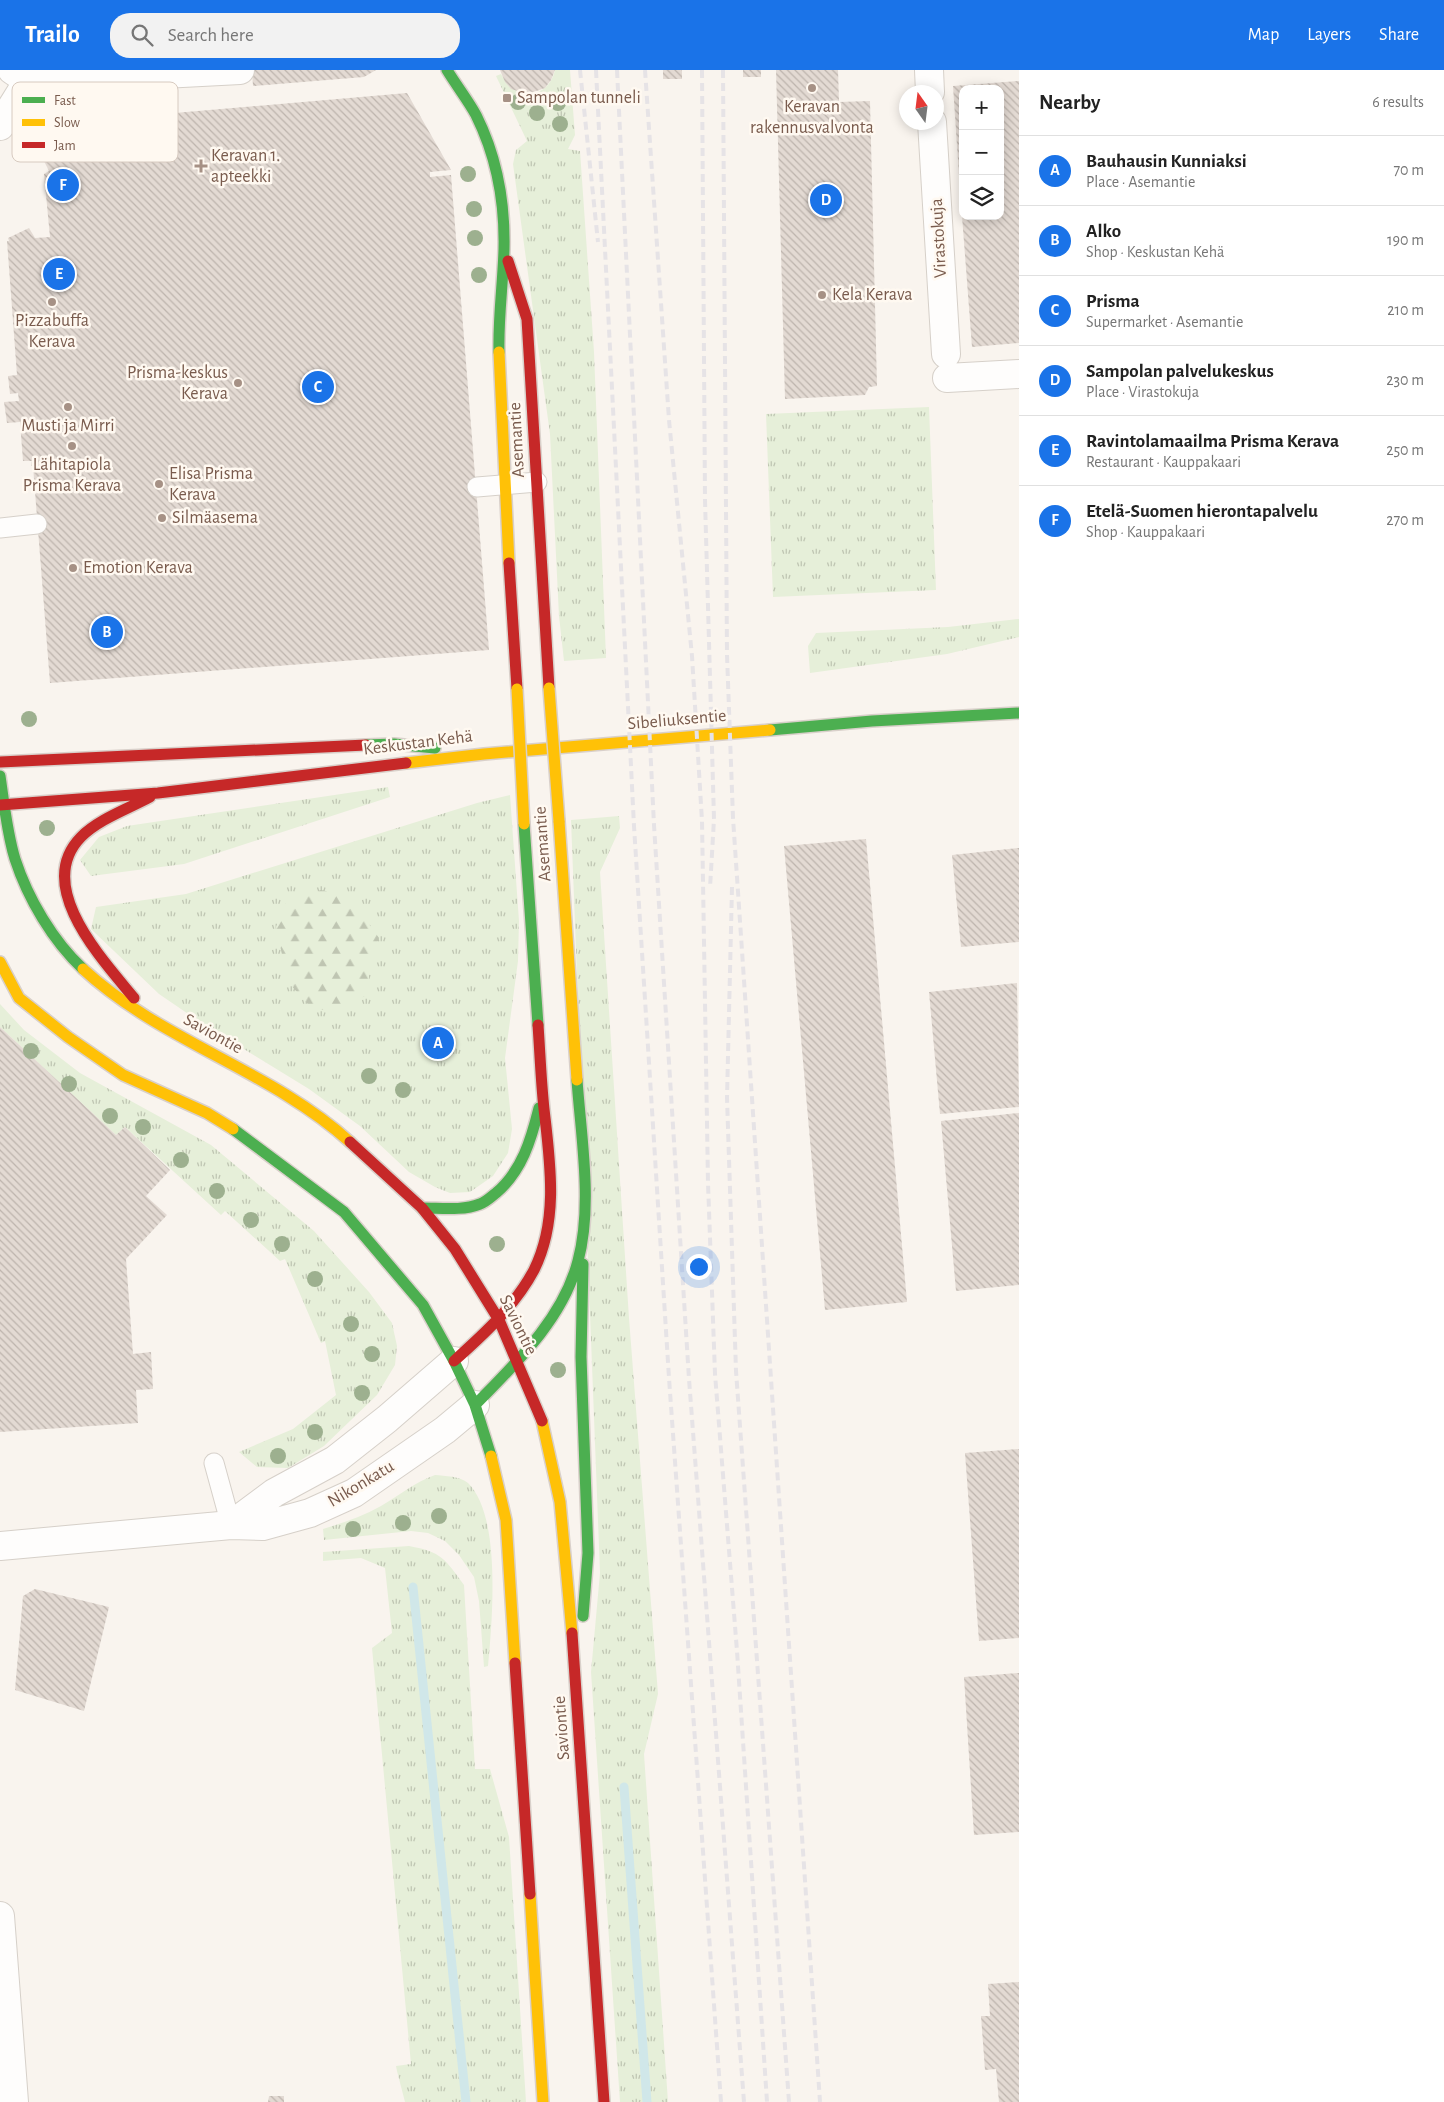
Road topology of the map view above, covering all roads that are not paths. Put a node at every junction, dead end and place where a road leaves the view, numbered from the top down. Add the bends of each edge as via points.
1 (240, 70) edge
2 (447, 70) edge
3 (930, 70) edge
4 (20, 76) edge
5 (930, 85) edge
6 (12, 96) edge
7 (0, 126) edge
8 (932, 130) edge
9 (504, 249) junction
10 (1019, 374) edge
11 (537, 482) junction
12 (504, 484) junction
13 (476, 487) dead end
14 (37, 524) dead end
15 (0, 528) edge
16 (1019, 702) edge
17 (1019, 713) edge
18 (872, 720) junction
19 (484, 754) junction
20 (0, 762) edge
21 (0, 776) edge
22 (158, 792) junction
23 (2, 804) edge
24 (0, 962) edge
25 (0, 978) edge
26 (18, 998) junction
27 (149, 1017) junction
28 (543, 1094) junction
29 (422, 1208) junction
30 (583, 1239) junction
31 (499, 1320) junction
32 (454, 1361) junction
33 (517, 1362) junction
34 (475, 1405) junction
35 (214, 1463) dead end
36 (231, 1525) junction
37 (0, 1546) edge
38 (577, 1687) junction
39 (0, 1916) edge
40 (14, 2102) edge
41 (543, 2102) edge
42 (604, 2102) edge

1 - 4 street
2 - 9 main road, Asemantie via 475,114 488,143 502,194
3 - 5 street
6 - 7 street
8 - 10 street, Virastokuja via 946,366
9 - 11 main road, Asemantie via 527,319
9 - 12 main road, Asemantie via 498,326
11 - 12 lane
11 - 30 main road, Asemantie, bridge via 584,1181
12 - 13 lane
12 - 28 main road, Asemantie, bridge
14 - 15 lane
16 - 18 main road, Sibeliuksentie
17 - 18 main road, Sibeliuksentie
18 - 19 main road, Sibeliuksentie
19 - 20 main road, Keskustan Kehä via 394,744
19 - 22 main road, Keskustan Kehä
21 - 23 main road, Saviontie
22 - 23 main road, Keskustan Kehä
22 - 27 main road via 81,838 68,855 64,869 70,907 93,945
23 - 27 main road, Saviontie via 15,859 49,931 71,958 99,984
24 - 26 main road
25 - 26 main road
26 - 32 main road via 123,1075 207,1113 244,1136 344,1212 423,1305
27 - 29 main road, Saviontie via 188,1042 278,1089 338,1131
28 - 29 main road via 518,1172 504,1187 483,1203 463,1208
28 - 31 main road, Asemantie via 551,1162 548,1228 541,1253 525,1286
29 - 31 main road, Saviontie via 456,1249
30 - 33 main road, Asemantie via 572,1280 555,1312
30 - 38 main road via 581,1356 588,1553
31 - 32 main road, Asemantie
31 - 33 main road, Saviontie
32 - 34 main road
32 - 36 street, Nikonkatu via 335,1460 274,1493
33 - 34 main road, Asemantie
33 - 38 main road, Saviontie via 541,1419 560,1502
34 - 36 street, Nikonkatu via 445,1430 354,1493 301,1516 264,1526
34 - 41 main road via 493,1462 506,1520
35 - 36 lane
36 - 37 street, Nikonkatu
38 - 42 main road, Saviontie
39 - 40 street

